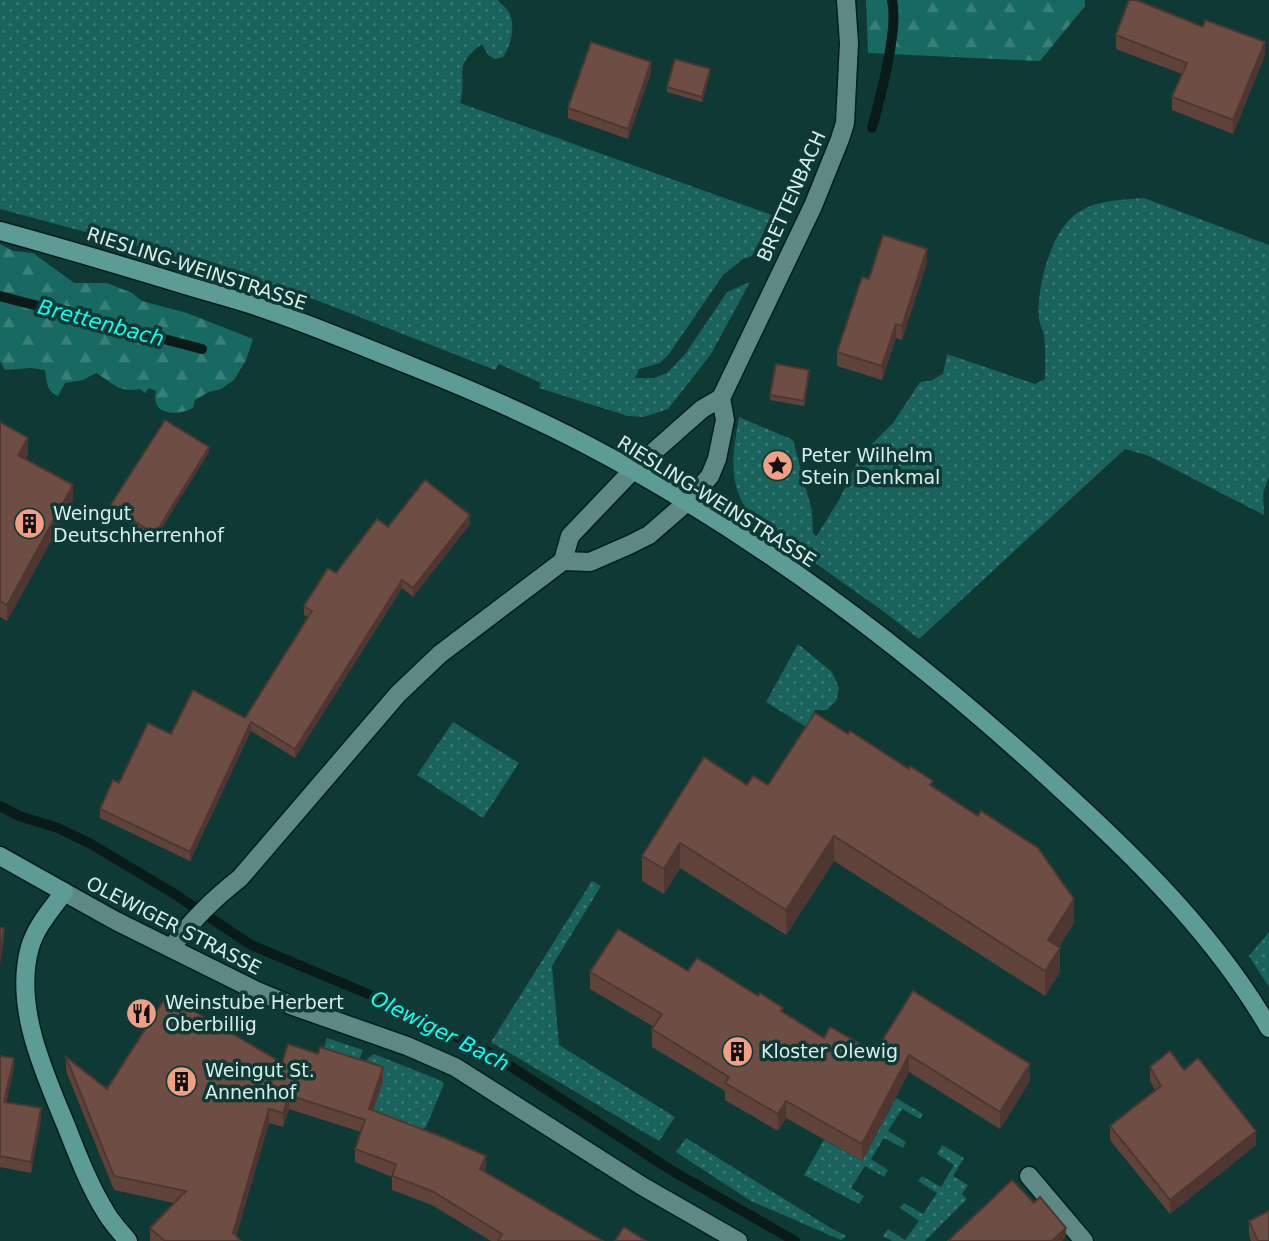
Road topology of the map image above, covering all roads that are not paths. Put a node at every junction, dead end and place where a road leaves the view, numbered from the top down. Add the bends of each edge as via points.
1 (846, 0) edge
2 (0, 231) edge
3 (721, 398) junction
4 (633, 470) junction
5 (687, 502) junction
6 (563, 561) junction
7 (0, 856) edge
8 (64, 892) junction
9 (171, 948) junction
10 (1269, 1028) edge
11 (1029, 1176) dead end
12 (128, 1241) edge
13 (738, 1241) edge
14 (1084, 1241) edge

1 - 3 street, BRETTENBACH via 849,43 840,139
2 - 4 main road, RIESLING-WEINSTRASSE via 272,311 494,400
3 - 4 street via 702,409
3 - 5 street, BRETTENBACH via 725,420 717,459 710,476
4 - 5 main road, RIESLING-WEINSTRASSE
4 - 6 street via 570,536
5 - 6 street, BRETTENBACH via 649,535 629,545 590,562
5 - 10 main road, RIESLING-WEINSTRASSE via 899,649 1077,804 1178,904
6 - 9 street via 440,654 407,686 240,878 189,923
7 - 8 main road, OLEWIGER STRASSE
8 - 9 street, OLEWIGER STRASSE
8 - 12 main road via 30,946 29,1018 77,1154 106,1212
9 - 13 street, OLEWIGER STRASSE via 293,1006 455,1066 642,1186
11 - 14 street

